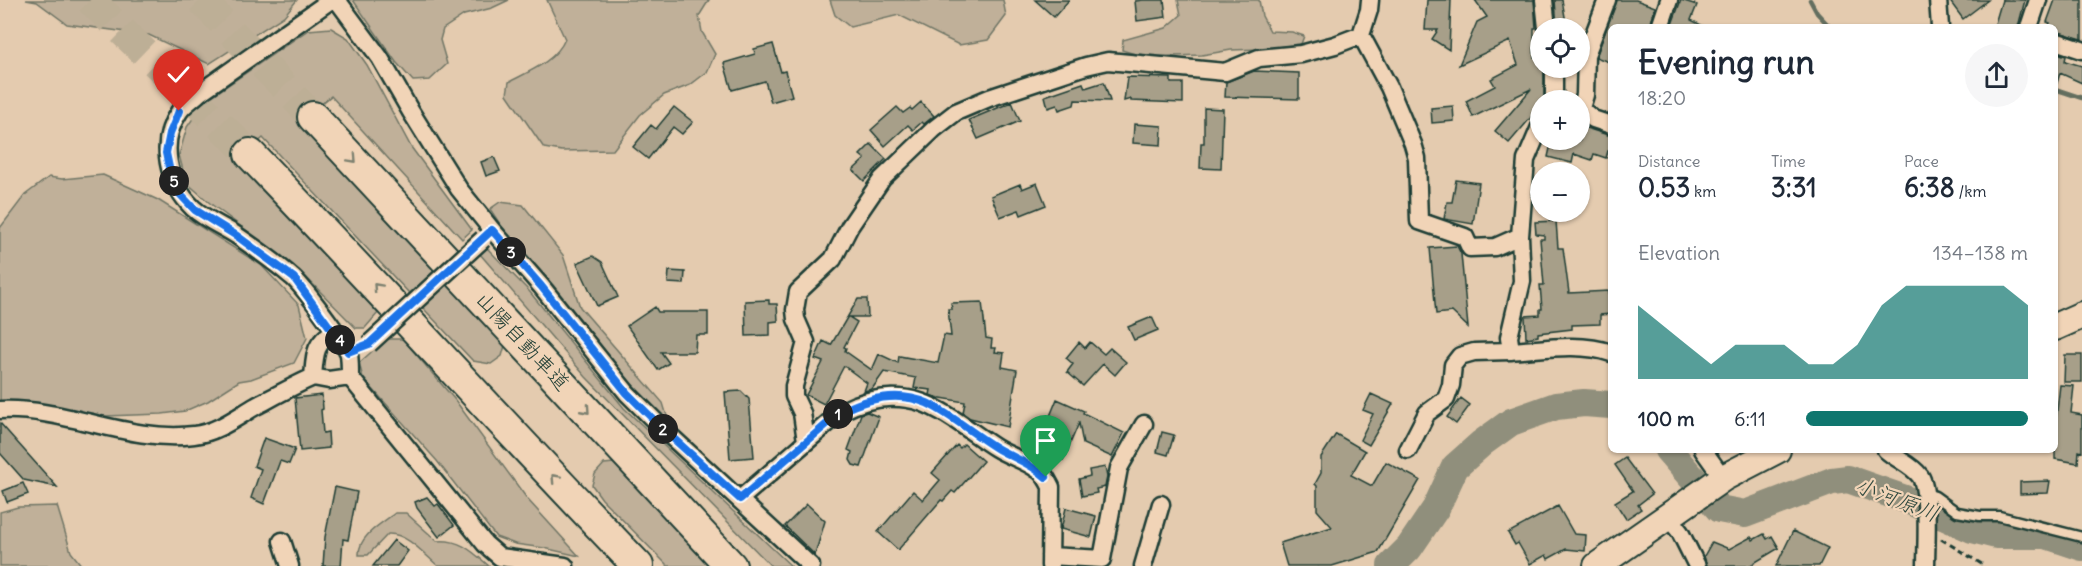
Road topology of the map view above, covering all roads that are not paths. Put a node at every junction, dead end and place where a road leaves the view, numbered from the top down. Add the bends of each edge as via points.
1 (332, 0) edge
2 (338, 0) edge
3 (1370, 0) edge
4 (1544, 0) edge
5 (1607, 0) edge
6 (1669, 0) edge
7 (1938, 0) edge
8 (2038, 0) edge
9 (1546, 18) edge
10 (1661, 24) edge
11 (1940, 24) edge
12 (2030, 24) edge
13 (1361, 35) junction
14 (2058, 42) edge
15 (2082, 50) edge
16 (1585, 90) edge
17 (1590, 116) edge
18 (313, 117) tunnel mouth
19 (1608, 124) edge
20 (1530, 150) edge
21 (250, 154) tunnel mouth
22 (487, 235) junction
23 (1520, 236) junction
24 (2082, 315) edge
25 (2058, 326) edge
26 (334, 331) junction
27 (1510, 351) junction
28 (348, 352) junction
29 (1608, 352) edge
30 (313, 377) junction
31 (350, 377) junction
32 (0, 410) edge
33 (1144, 424) dead end
34 (807, 441) junction
35 (1408, 450) dead end
36 (1705, 453) edge
37 (1771, 453) edge
38 (1890, 453) edge
39 (1719, 481) junction
40 (1926, 496) junction
41 (740, 499) junction
42 (577, 502) junction
43 (1161, 504) dead end
44 (1674, 511) junction
45 (2082, 537) edge
46 (282, 541) dead end
47 (1050, 561) edge
48 (290, 566) edge
49 (565, 566) edge
50 (628, 566) edge
51 (639, 566) edge
52 (731, 566) edge
53 (811, 566) edge
54 (1143, 566) edge
55 (1597, 566) edge
56 (1697, 566) edge
57 (1926, 566) edge

1 - 26 street via 179,111 166,153 178,192 189,204 294,278
2 - 22 street via 380,58
3 - 13 street
4 - 9 street
5 - 16 street via 1586,55
6 - 10 street
7 - 11 street
8 - 12 street
13 - 23 street via 1413,144 1419,221 1465,237 1470,248 1495,247
13 - 34 street via 1300,54 1259,58 1225,72 1108,61 956,112 882,178 833,259 798,292 796,319 807,342 794,396
14 - 15 street
17 - 19 street
18 -> 52 highway, 山陽自動車道
20 - 23 street via 1526,160
42 -> 21 highway
22 - 28 street, bridge via 369,344
22 - 41 street via 541,286 627,393
23 - 27 street via 1522,281 1509,337
24 - 25 main road
26 - 28 street
26 - 30 street via 321,340
27 - 29 street via 1564,348
27 - 35 street via 1460,356 1453,365 1446,399 1427,413
28 - 31 street
30 - 31 street
30 - 32 street via 218,428 196,435 158,435 50,413
31 - 49 street via 485,544 500,557
33 - 47 street via 1119,468 1102,559
34 - 41 street
34 - 47 street via 842,411 861,402 883,397 927,404 1046,477 1051,487
36 - 39 street
37 - 39 main road
38 - 40 street via 1921,478
39 - 44 main road
40 - 45 lane via 1935,496 1957,512 1999,516
40 - 57 street
41 - 53 street
42 - 50 highway
42 - 51 highway
43 - 54 street
44 - 55 main road
44 - 56 street
46 - 48 street

